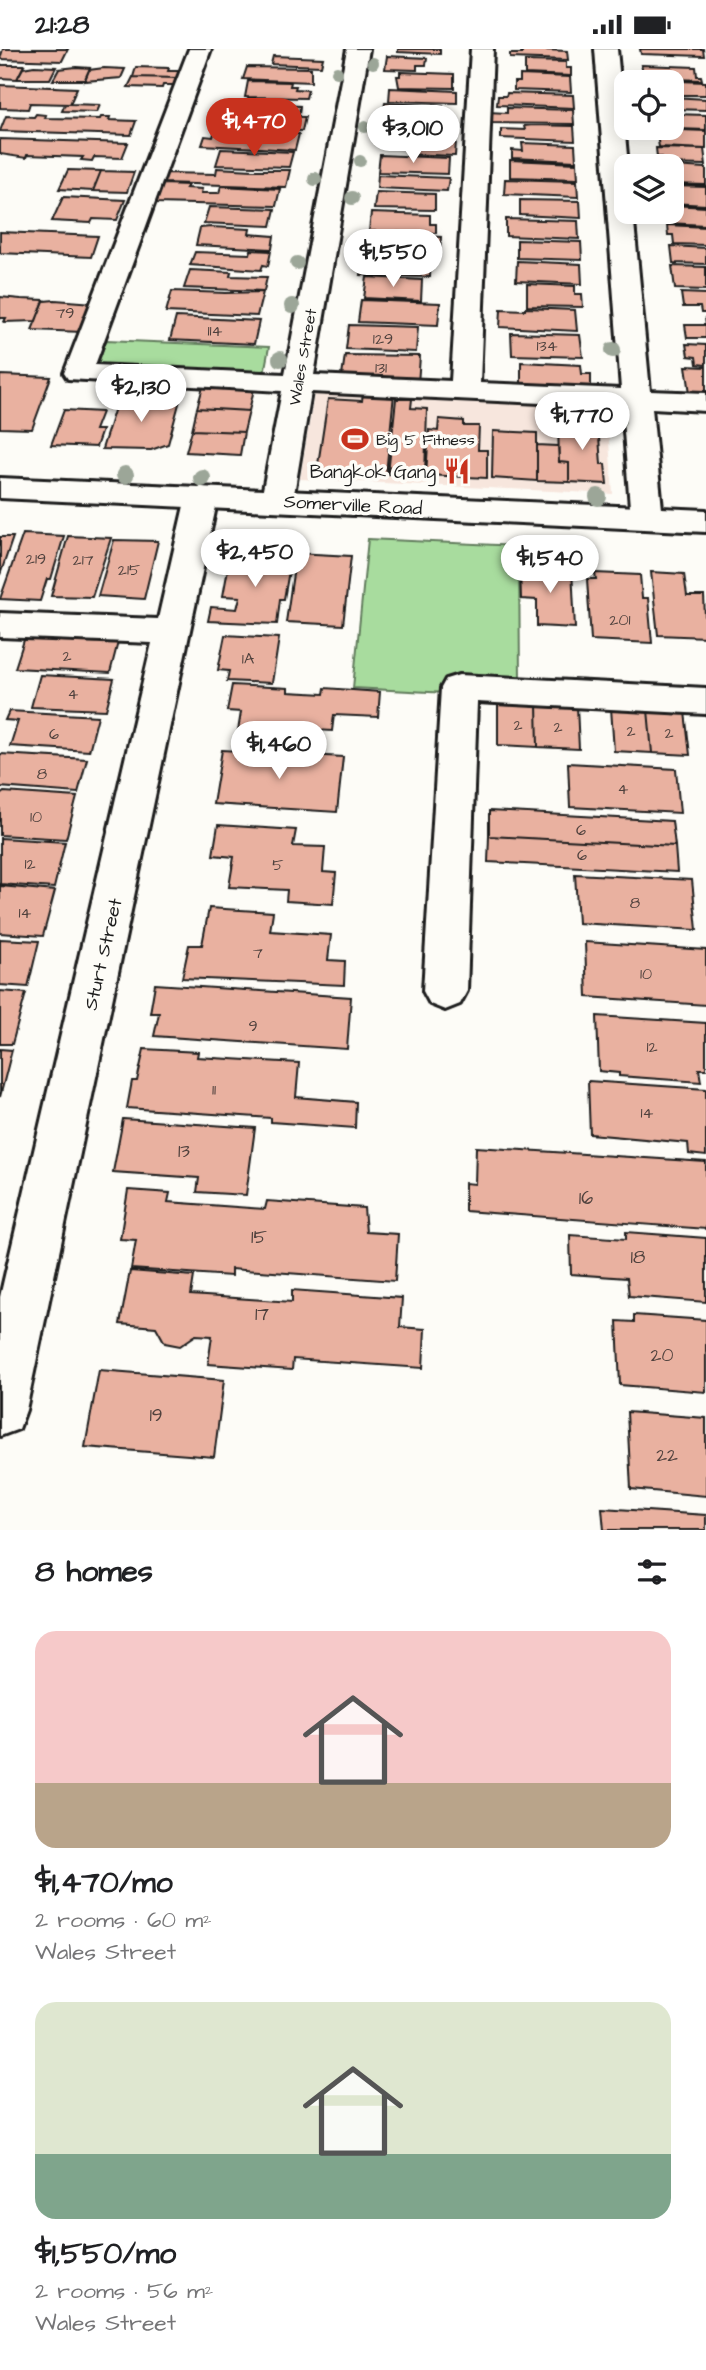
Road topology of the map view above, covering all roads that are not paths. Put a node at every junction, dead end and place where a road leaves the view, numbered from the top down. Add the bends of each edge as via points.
1 (200, 49) edge
2 (358, 49) edge
3 (482, 49) edge
4 (607, 49) edge
5 (298, 383) junction
6 (465, 391) junction
7 (637, 400) junction
8 (706, 402) edge
9 (0, 488) edge
10 (202, 497) junction
11 (277, 500) junction
12 (647, 519) junction
13 (706, 521) edge
14 (0, 625) edge
15 (174, 632) junction
16 (706, 701) edge
17 (445, 991) dead end
18 (0, 1410) edge

1 - 5 street via 78,373
2 - 5 street, Wales Street
3 - 6 street
4 - 7 street
5 - 6 street
5 - 11 street, Wales Street
6 - 7 street
7 - 8 street
7 - 12 street
9 - 10 street, Somerville Road
10 - 11 street, Somerville Road
10 - 15 street, Sturt Street
11 - 12 street, Somerville Road
12 - 13 street, Somerville Road
14 - 15 street
15 - 18 street, Sturt Street
16 - 17 street via 459,688

